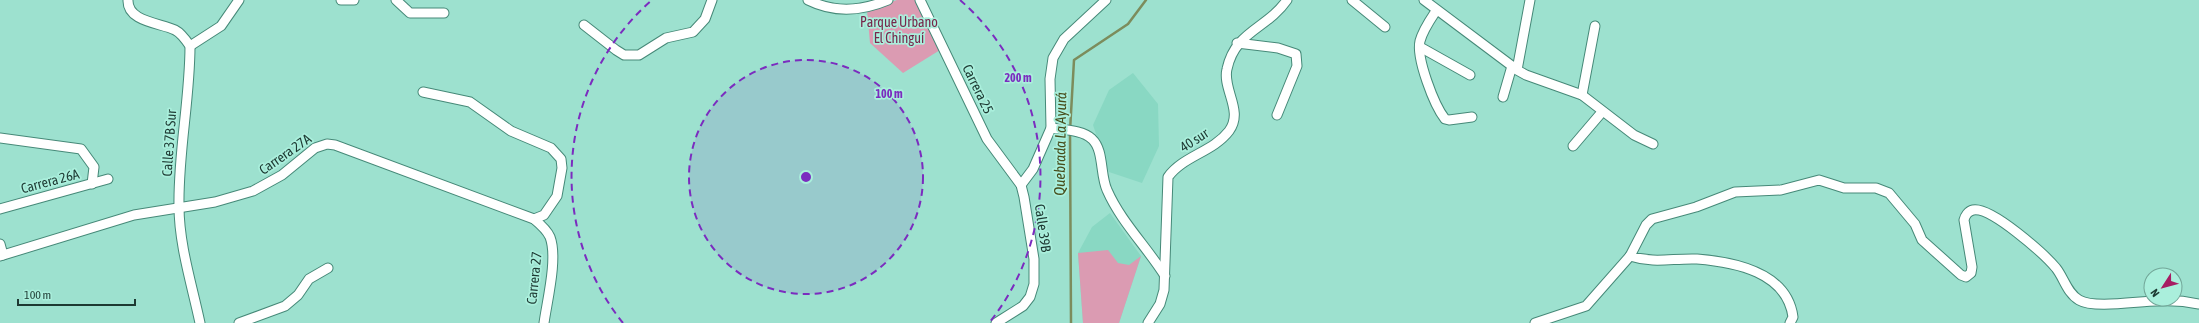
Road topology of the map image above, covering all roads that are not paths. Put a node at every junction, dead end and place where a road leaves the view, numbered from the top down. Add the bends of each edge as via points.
1 (128, 0) edge
2 (240, 0) edge
3 (341, 0) edge
4 (354, 0) edge
5 (396, 0) edge
6 (712, 0) edge
7 (808, 0) edge
8 (888, 0) edge
9 (920, 0) edge
10 (1106, 0) edge
11 (1288, 0) edge
12 (1352, 0) edge
13 (1424, 0) edge
14 (1530, 0) edge
15 (1436, 11) junction
16 (444, 13) dead end
17 (584, 25) dead end
18 (1595, 26) dead end
19 (1385, 27) dead end
20 (1237, 43) junction
21 (190, 46) junction
22 (1420, 47) junction
23 (1514, 68) junction
24 (1470, 75) dead end
25 (423, 92) dead end
26 (1582, 95) junction
27 (1502, 97) dead end
28 (1602, 112) junction
29 (1277, 115) dead end
30 (1472, 117) dead end
31 (1052, 128) junction
32 (0, 138) edge
33 (1653, 144) dead end
34 (1573, 146) dead end
35 (108, 179) dead end
36 (92, 184) junction
37 (1021, 185) junction
38 (179, 207) junction
39 (0, 209) edge
40 (534, 219) junction
41 (0, 244) edge
42 (2, 255) edge
43 (1630, 256) junction
44 (328, 268) dead end
45 (1165, 276) junction
46 (2199, 304) edge
47 (200, 323) edge
48 (239, 323) edge
49 (544, 323) edge
50 (996, 323) edge
51 (1148, 323) edge
52 (1535, 323) edge
53 (1790, 323) edge

1 - 21 street via 127,5 132,12 148,23 176,31
2 - 21 street via 221,26
3 - 4 street
5 - 16 street via 410,13
6 - 17 street via 705,19 693,32 666,38 639,55 624,55
7 - 8 street via 824,8 840,10
9 - 37 street, Carrera 25 via 987,138
10 - 31 street via 1064,39 1053,58 1050,79
11 - 20 street, 40 sur via 1273,18
12 - 19 street
13 - 15 street
14 - 23 street
15 - 22 street via 1423,32
15 - 23 street
18 - 26 street
20 - 29 street via 1278,48 1296,54 1297,66
20 - 45 street, 40 sur via 1226,71 1234,119 1230,130 1212,146 1174,169 1168,177
21 - 38 street, Calle 37B Sur
22 - 24 street
22 - 30 street via 1423,67 1442,115 1449,120
23 - 26 street via 1526,75
23 - 27 street
25 - 40 street via 470,102 511,131 551,148 561,159 557,196 544,214
26 - 28 street
28 - 33 street via 1634,135
28 - 34 street
31 - 37 street via 1033,170
31 - 45 street via 1083,133 1092,138 1099,148 1103,181 1111,199
32 - 36 street via 80,149 94,167
35 - 36 street, Carrera 26A
36 - 39 street, Carrera 26A
37 - 50 street, Calle 39B via 1034,259 1034,284 1030,297 1023,306
38 - 40 street, Carrera 27A via 214,202 253,191 282,175 308,152 327,144 380,160
38 - 42 street, Carrera 27A via 134,215
38 - 47 street, Calle 37B Sur via 183,244
40 - 49 street, Carrera 27 via 550,238 552,252
41 - 42 street
43 - 46 street via 1646,224 1652,219 1696,207 1735,192 1781,190 1819,180 1844,188 1876,188 1890,193 1915,224 1922,240 1961,275 1971,273 1972,267 1964,220 1966,214 1973,210 1981,210 2021,235 2043,253 2079,301 2116,304 2178,300
43 - 52 street via 1586,306
43 - 53 street via 1646,261 1696,259 1735,264 1764,275 1782,289 1792,306 1794,317
44 - 48 street via 309,279 298,295 285,306
45 - 51 street, 40 sur via 1160,304

